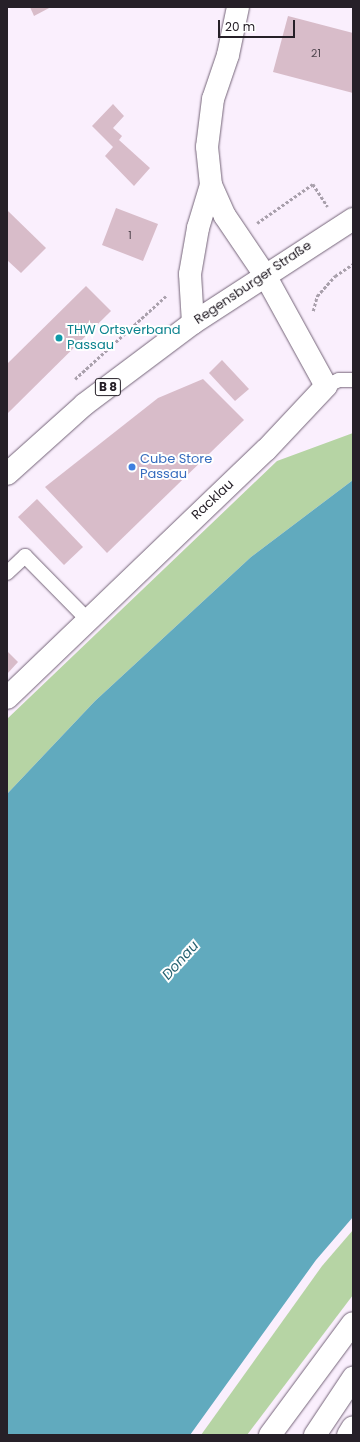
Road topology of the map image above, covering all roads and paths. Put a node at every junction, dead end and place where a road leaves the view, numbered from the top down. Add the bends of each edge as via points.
1 (238, 7) edge
2 (211, 185) junction
3 (353, 219) edge
4 (353, 264) edge
5 (266, 275) junction
6 (310, 319) dead end
7 (193, 323) junction
8 (353, 380) edge
9 (326, 386) junction
10 (7, 474) edge
11 (7, 573) edge
12 (87, 619) junction
13 (7, 698) edge
14 (353, 1323) edge
15 (353, 1378) edge
16 (353, 1427) edge
17 (270, 1435) edge
18 (315, 1435) edge
19 (348, 1435) edge

1 - 2 street via 228,55 213,99 207,147
2 - 5 street via 237,237
2 - 7 street via 198,228 190,274
3 - 5 street, Regensburger Straße / B 8
4 - 6 path via 335,276 317,296
5 - 7 street, Regensburger Straße / B 8
5 - 9 street
7 - 10 street, Regensburger Straße / B 8 via 86,404
8 - 9 lane via 339,380
9 - 12 street, Racklau via 266,450
11 - 12 lane via 25,556
12 - 13 street, Racklau
14 - 17 street
15 - 18 street
16 - 19 street

